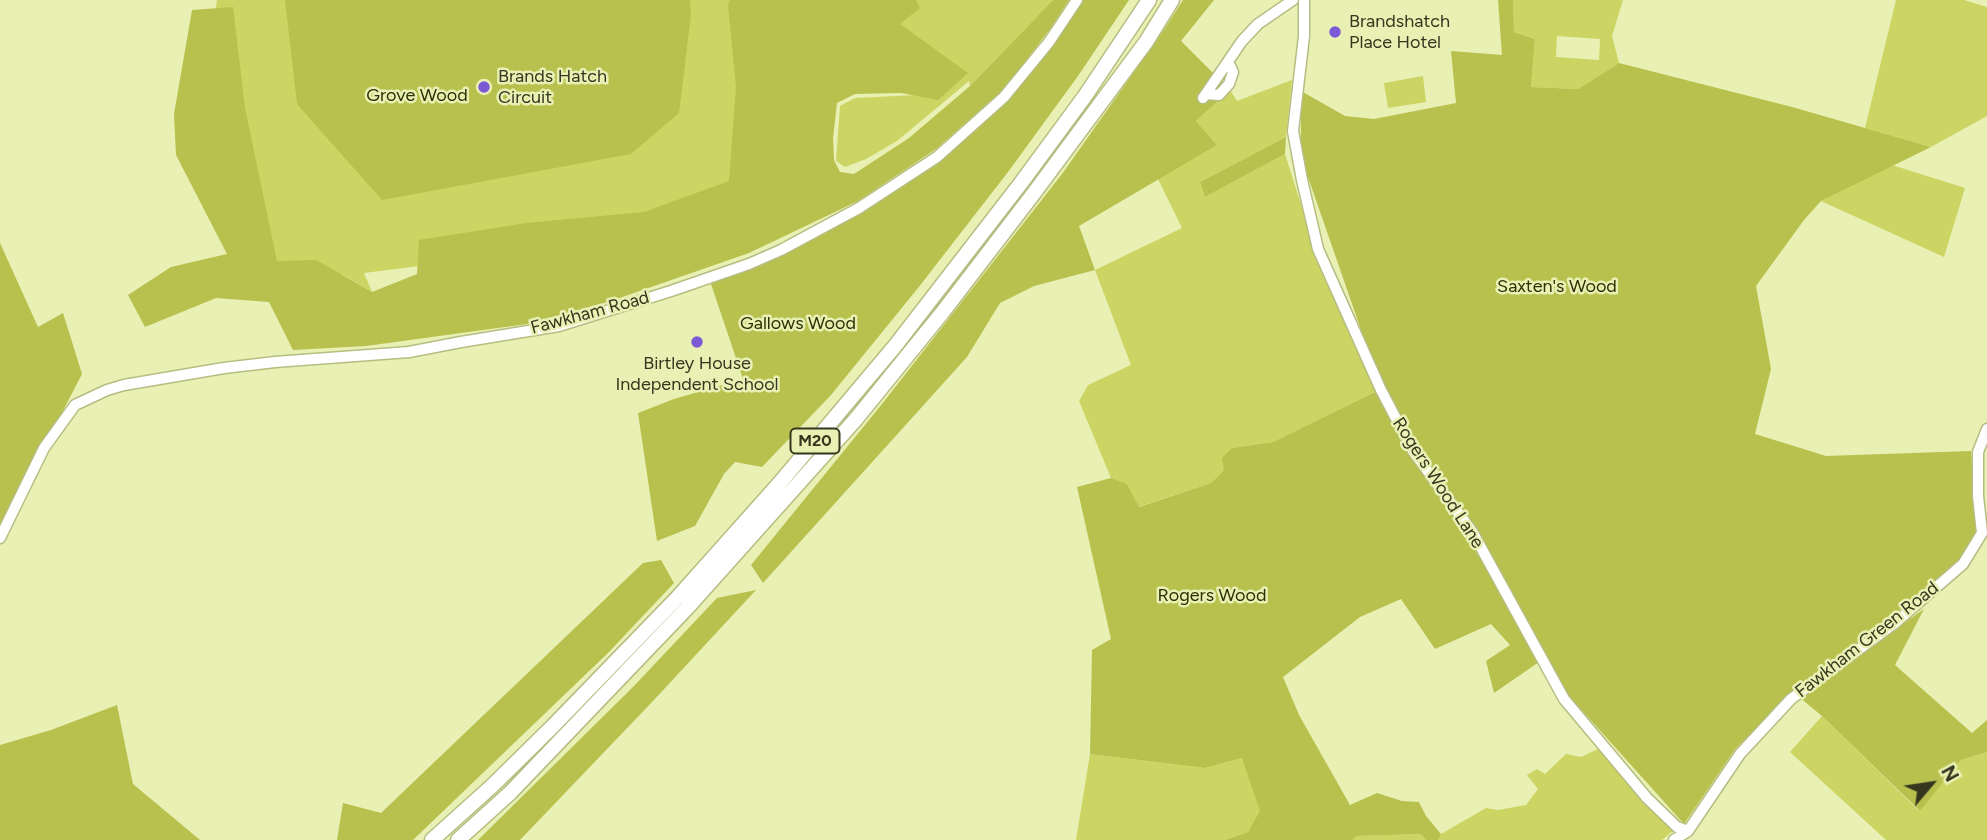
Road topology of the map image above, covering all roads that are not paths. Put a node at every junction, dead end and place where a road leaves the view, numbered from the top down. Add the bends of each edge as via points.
1 (1077, 0) edge
2 (1149, 0) edge
3 (1172, 0) edge
4 (1304, 0) edge
5 (1291, 1) edge
6 (1303, 13) junction
7 (1205, 96) dead end
8 (1987, 429) edge
9 (0, 538) edge
10 (1691, 835) edge
11 (432, 840) edge
12 (458, 840) edge
13 (1674, 840) edge

1 - 9 street, Fawkham Road via 1004,97 937,157 859,208 781,250 684,287 559,326 409,352 224,368 107,390 75,405 44,448
2 - 11 highway, M20 via 1021,183 895,346 778,485 553,726
3 - 12 highway, M20 via 1034,193 856,419 687,608 510,793
4 - 6 street, Rogers Wood Lane
5 - 6 street
5 - 7 street via 1242,41 1228,61 1233,72 1229,84 1219,95
6 - 10 street, Rogers Wood Lane via 1293,131 1302,180 1318,249 1381,390 1413,451 1473,533 1564,699 1647,799
8 - 10 street, Fawkham Green Road via 1978,452 1982,533 1963,564 1895,623 1791,699 1740,754
10 - 13 street

